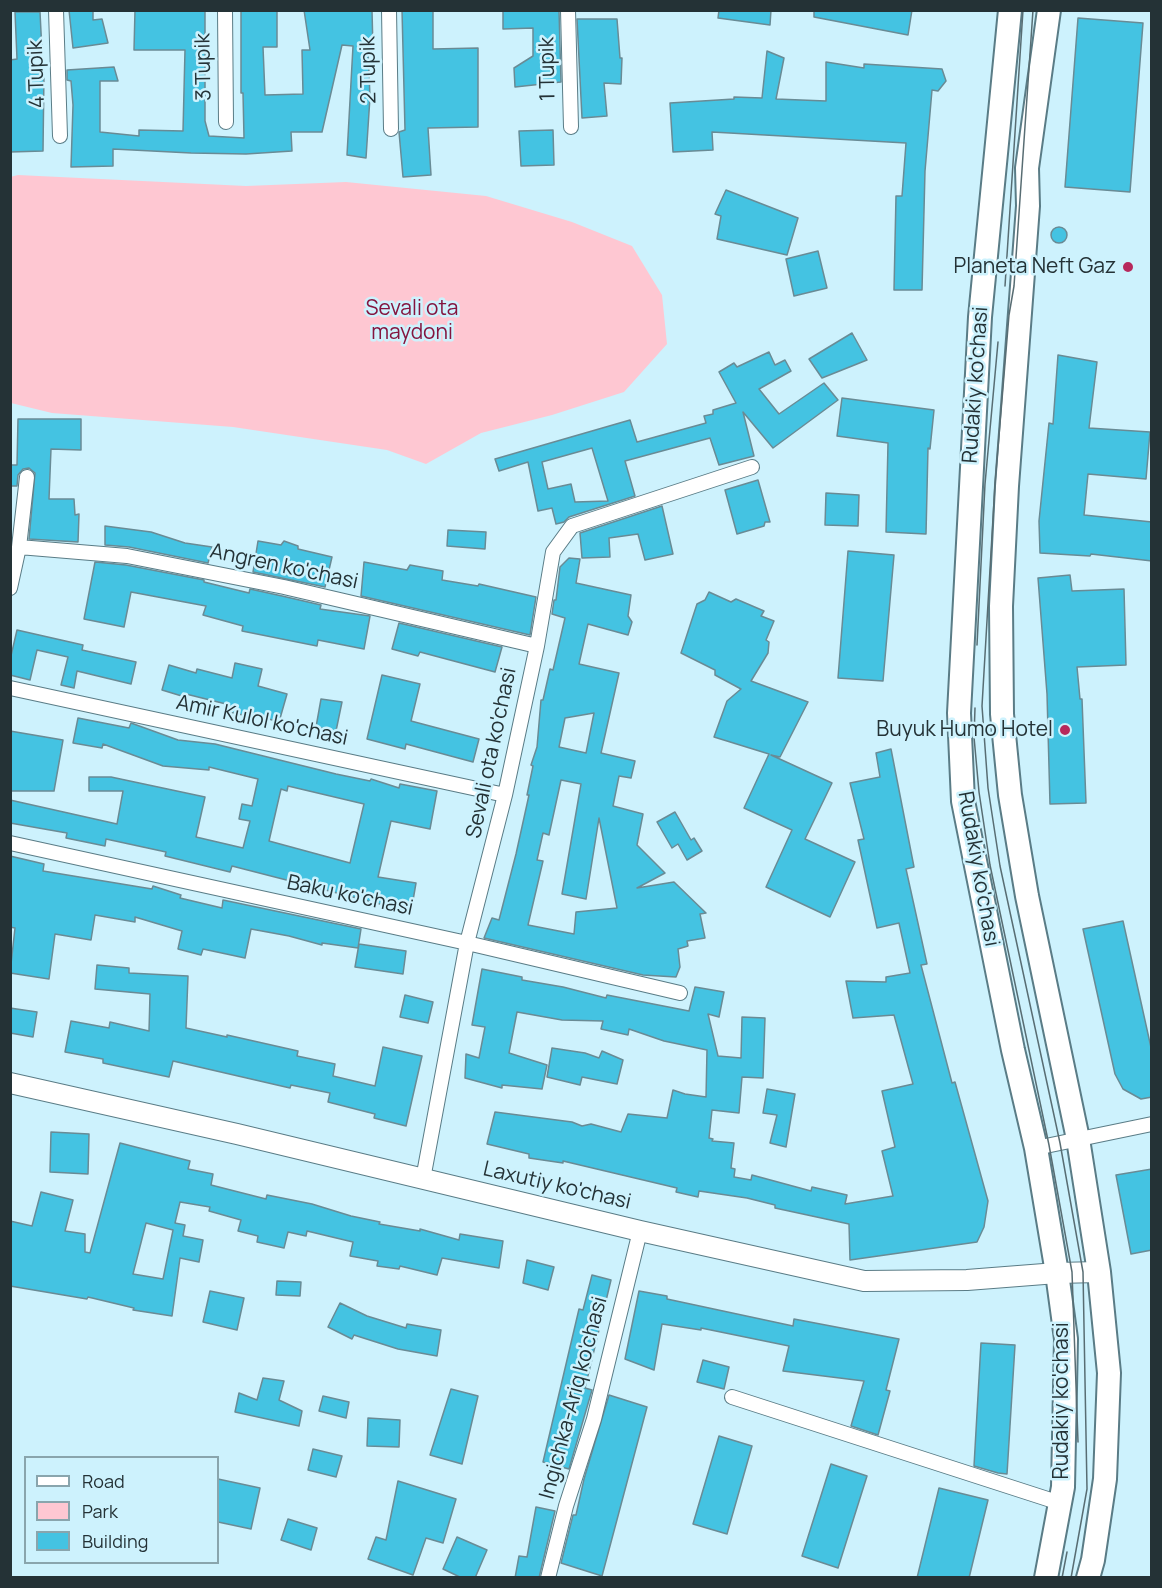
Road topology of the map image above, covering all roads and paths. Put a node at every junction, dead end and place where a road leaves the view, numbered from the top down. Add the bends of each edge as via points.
1 (56, 10) edge
2 (225, 10) edge
3 (389, 10) edge
4 (568, 10) edge
5 (1010, 10) edge
6 (1049, 10) edge
7 (226, 122) dead end
8 (571, 127) dead end
9 (391, 129) dead end
10 (60, 136) dead end
11 (752, 467) dead end
12 (27, 477) dead end
13 (970, 482) junction
14 (1008, 486) junction
15 (19, 547) junction
16 (10, 588) edge
17 (537, 646) junction
18 (10, 688) edge
19 (505, 795) junction
20 (10, 843) edge
21 (467, 944) junction
22 (680, 993) dead end
23 (10, 1083) edge
24 (1152, 1124) edge
25 (1078, 1139) junction
26 (1036, 1148) junction
27 (423, 1179) junction
28 (640, 1231) junction
29 (1099, 1272) junction
30 (1057, 1273) junction
31 (732, 1397) dead end
32 (1060, 1503) junction
33 (548, 1578) edge
34 (1046, 1578) edge
35 (1088, 1578) edge

1 - 10 street, 4 Tupik
2 - 7 street, 3 Tupik
3 - 9 street, 2 Tupik
4 - 8 street, 1 Tupik
5 - 13 main road, Rudakiy ko'chasi via 980,317
6 - 14 main road, Rudakiy ko'chasi via 1028,168
11 - 17 street, Sevali ota ko'chasi via 572,526 553,552
12 - 15 street
13 - 14 main road
13 - 26 main road, Rudakiy ko'chasi via 959,713 963,801
14 - 25 main road, Rudakiy ko'chasi via 1001,606 1002,714 1008,772 1027,896
15 - 16 street
15 - 17 street, Angren ko'chasi via 138,558 296,589
17 - 19 street, Sevali ota ko'chasi
18 - 19 street, Amir Kulol ko'chasi
19 - 21 street, Sevali ota ko'chasi
20 - 21 street, Baku ko'chasi
21 - 22 street, Baku ko'chasi
21 - 27 street, Sevali ota ko'chasi
23 - 27 street, Laxutiy ko'chasi
24 - 25 street
25 - 26 street
25 - 29 main road, Rudakiy ko'chasi
26 - 30 main road, Rudakiy ko'chasi
27 - 28 street, Laxutiy ko'chasi
28 - 30 street, Laxutiy ko'chasi via 864,1281 966,1280
28 - 33 street, Ingichka-Ariq ko'chasi via 594,1419
29 - 30 street, Laxutiy ko'chasi
29 - 35 main road, Rudakiy ko'chasi via 1109,1373 1105,1479
30 - 32 main road, Rudakiy ko'chasi via 1066,1339
31 - 32 street
32 - 34 main road, Rudakiy ko'chasi

